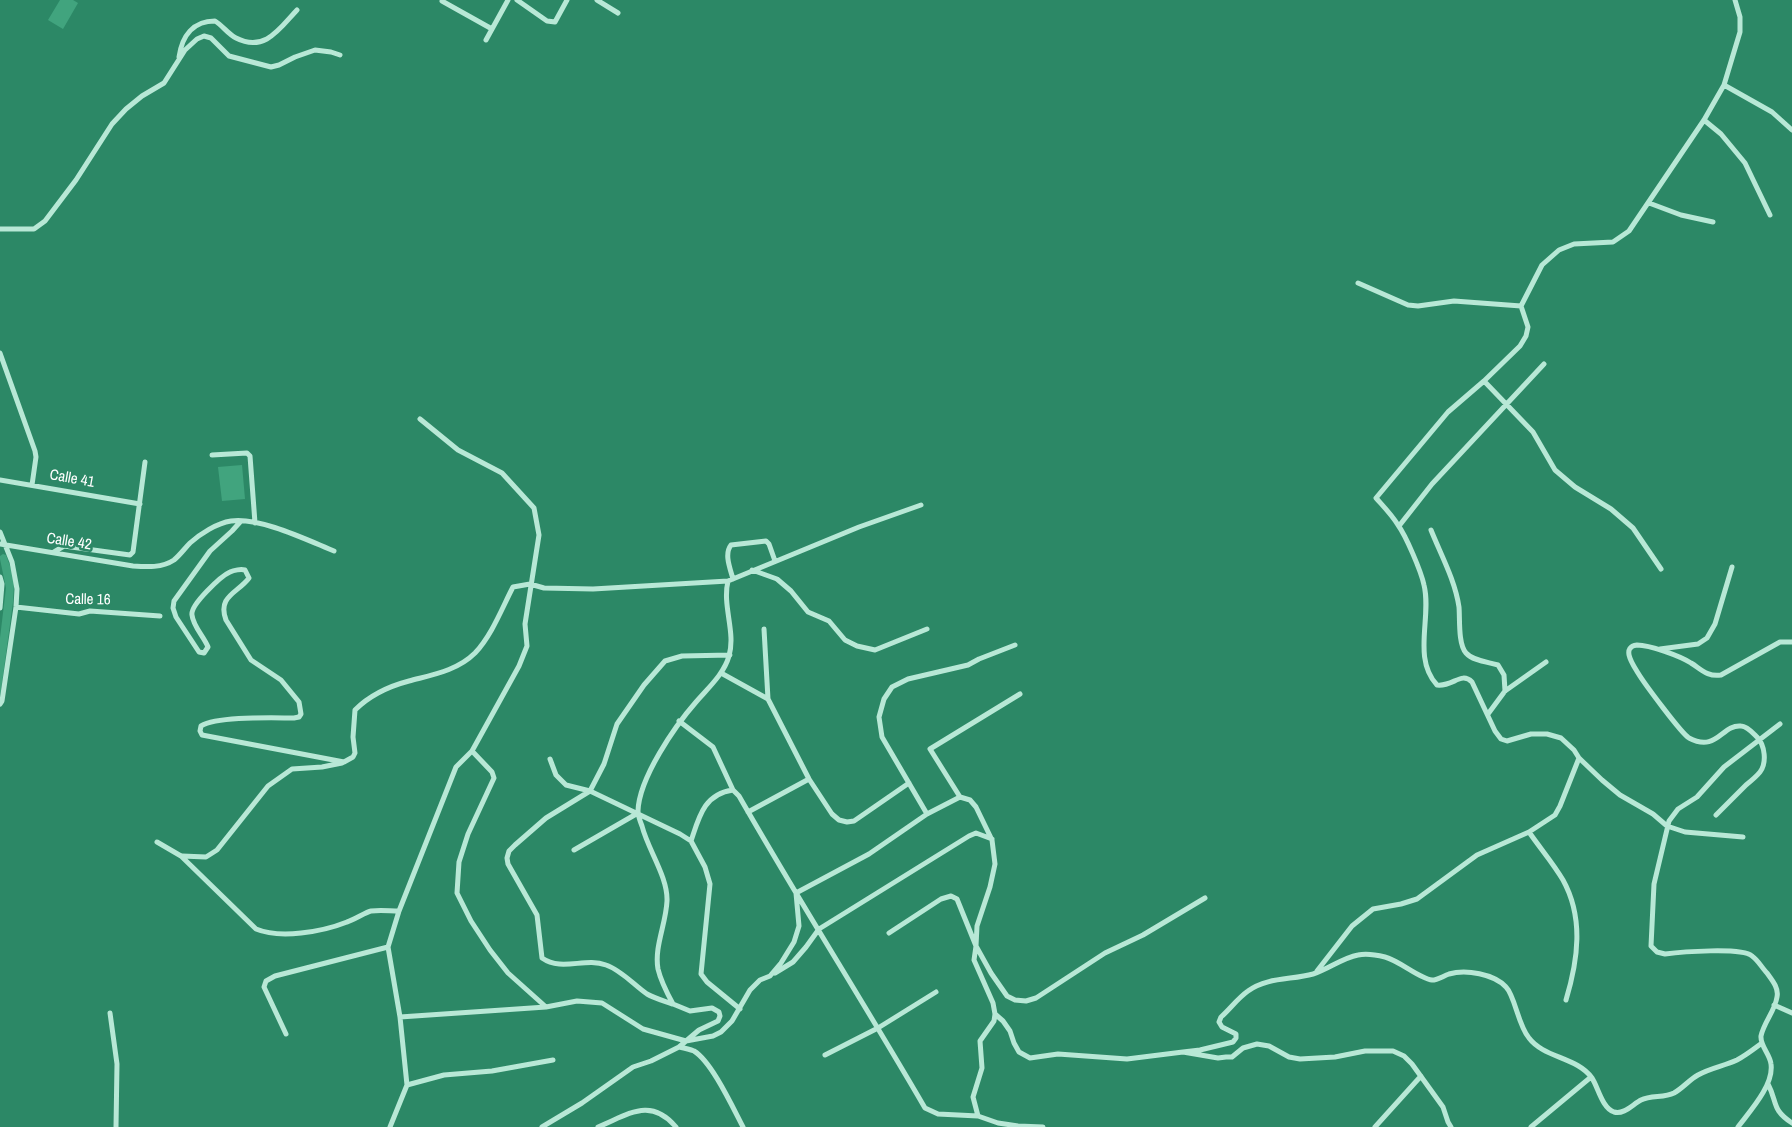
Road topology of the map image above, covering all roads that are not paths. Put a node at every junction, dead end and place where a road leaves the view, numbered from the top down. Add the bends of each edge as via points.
1 (508, 0) edge
2 (517, 0) edge
3 (568, 0) edge
4 (597, 0) edge
5 (1735, 0) edge
6 (442, 1) edge
7 (297, 10) dead end
8 (618, 13) dead end
9 (492, 29) junction
10 (486, 40) dead end
11 (340, 55) dead end
12 (179, 60) junction
13 (1724, 85) junction
14 (1704, 120) junction
15 (1792, 130) edge
16 (1649, 203) junction
17 (1770, 215) dead end
18 (1713, 222) dead end
19 (0, 229) edge
20 (1358, 283) dead end
21 (1521, 306) junction
22 (0, 352) edge
23 (1544, 364) dead end
24 (1484, 381) junction
25 (1507, 404) junction
26 (420, 419) dead end
27 (212, 456) dead end
28 (145, 462) dead end
29 (0, 480) edge
30 (32, 485) junction
31 (140, 504) junction
32 (922, 505) dead end
33 (241, 521) junction
34 (255, 523) junction
35 (1399, 526) junction
36 (1431, 530) dead end
37 (0, 532) edge
38 (3, 545) edge
39 (334, 551) dead end
40 (54, 552) junction
41 (775, 561) junction
42 (1732, 567) dead end
43 (1661, 569) dead end
44 (752, 570) junction
45 (0, 577) edge
46 (730, 580) junction
47 (530, 584) junction
48 (16, 607) junction
49 (0, 608) edge
50 (160, 616) dead end
51 (764, 629) dead end
52 (927, 629) dead end
53 (1792, 642) edge
54 (1015, 646) dead end
55 (1657, 650) junction
56 (730, 655) junction
57 (1546, 662) dead end
58 (721, 673) junction
59 (1505, 691) junction
60 (1020, 694) dead end
61 (768, 699) junction
62 (0, 704) edge
63 (1488, 714) junction
64 (679, 721) junction
65 (1780, 724) dead end
66 (1759, 739) junction
67 (472, 751) junction
68 (1579, 758) junction
69 (550, 759) dead end
70 (344, 762) junction
71 (809, 778) junction
72 (909, 783) junction
73 (732, 790) junction
74 (590, 791) junction
75 (960, 796) junction
76 (748, 812) junction
77 (638, 813) junction
78 (927, 814) junction
79 (1716, 815) dead end
80 (1666, 826) junction
81 (1529, 832) junction
82 (1743, 837) dead end
83 (992, 840) junction
84 (690, 841) junction
85 (157, 842) dead end
86 (574, 850) dead end
87 (181, 856) junction
88 (796, 893) junction
89 (1205, 898) dead end
90 (399, 911) junction
91 (819, 928) junction
92 (889, 933) dead end
93 (976, 946) junction
94 (388, 947) junction
95 (1315, 973) junction
96 (770, 976) junction
97 (936, 992) dead end
98 (1566, 1000) dead end
99 (672, 1004) junction
100 (1774, 1005) junction
101 (546, 1007) junction
102 (740, 1009) junction
103 (110, 1013) dead end
104 (1792, 1013) edge
105 (996, 1014) junction
106 (400, 1017) junction
107 (878, 1028) junction
108 (286, 1034) dead end
109 (686, 1041) junction
110 (1762, 1043) junction
111 (679, 1047) junction
112 (1183, 1052) junction
113 (826, 1055) dead end
114 (553, 1060) dead end
115 (1420, 1076) junction
116 (1591, 1077) junction
117 (1768, 1084) junction
118 (407, 1085) junction
119 (978, 1116) junction
120 (1792, 1123) edge
121 (116, 1127) edge
122 (390, 1127) edge
123 (542, 1127) edge
124 (598, 1127) edge
125 (676, 1127) edge
126 (743, 1127) edge
127 (1043, 1127) edge
128 (1375, 1127) edge
129 (1451, 1127) edge
130 (1530, 1127) edge
131 (1738, 1127) edge

1 - 9 street
2 - 3 street via 547,21 555,22
4 - 8 street
5 - 13 street via 1740,32
6 - 9 street
7 - 12 street via 262,42 235,38 215,21 196,24 180,48
9 - 10 street
11 - 12 street via 315,50 271,66 229,56 211,38 204,36 185,50
12 - 19 street via 164,83 142,96 112,124 45,221 34,229
13 - 14 street
13 - 15 street via 1772,112
14 - 16 street
14 - 17 street via 1721,134 1745,163
16 - 18 street
16 - 21 street via 1629,231 1613,242 1574,244 1559,250 1542,265
20 - 21 street via 1408,305 1454,302
21 - 24 street via 1528,327 1526,336
22 - 30 street via 35,451
23 - 25 street
24 - 25 street
24 - 35 street via 1448,412 1376,498
25 - 35 street via 1432,484
25 - 43 street via 1533,432 1555,470 1633,528
26 - 47 street via 458,450 502,473 534,508 538,535
27 - 34 street via 247,453 250,456
28 - 31 street
29 - 30 street, Calle 41
30 - 31 street, Calle 41
31 - 40 street via 130,555 64,546
32 - 41 street
33 - 34 street, Calle 42
33 - 40 street, Calle 42 via 220,524 191,542 174,560 153,567
33 - 70 street via 210,550 174,601 174,612 199,652 204,653 208,647 192,617 193,606 230,571 245,570 249,578 230,594 224,615 251,660 281,680 299,702 301,714 294,718 218,721 201,726 200,731 202,735
34 - 39 street, Calle 42
35 - 63 street via 1424,584 1424,660 1428,672 1441,686 1468,678
36 - 59 street via 1451,578 1458,605 1462,647 1474,659 1498,665 1504,675
37 - 38 street
38 - 40 street, Calle 42
38 - 48 street via 15,577
41 - 44 street
41 - 46 street via 766,541 731,545 727,556
42 - 55 street via 1715,624 1707,638 1698,644
44 - 46 street
44 - 52 street via 778,579 808,612 829,621 845,640 857,646 875,650
45 - 49 street
46 - 47 street via 592,589 544,588
46 - 56 street via 726,590
47 - 67 street via 525,624 527,646
47 - 70 street via 513,587 474,653 446,671 387,689 362,703 353,718 355,753
48 - 50 street, Calle 16 via 79,614 90,611
48 - 62 street
51 - 61 street
53 - 55 street via 1780,642 1721,675 1712,676 1679,657
54 - 72 street via 968,665 892,686 879,717 882,737
55 - 66 street via 1637,645 1628,652 1642,681 1688,738 1705,743 1742,726
56 - 58 street
56 - 74 street via 682,656 665,661 658,667 617,724 604,764
57 - 59 street
58 - 61 street
58 - 64 street
59 - 63 street
60 - 75 street via 930,749
61 - 71 street
63 - 68 street via 1501,739 1507,741 1531,734 1554,735 1568,743
64 - 73 street via 713,747
64 - 77 street via 640,796
65 - 66 street
66 - 79 street via 1764,755 1760,772
66 - 80 street via 1724,767 1697,797 1678,809
67 - 90 street via 456,767
67 - 101 street via 494,778 465,843 459,862 457,893 490,950 508,973
68 - 80 street via 1620,794
68 - 81 street via 1555,815
69 - 74 street via 556,775 566,785
70 - 87 street via 292,769 268,786 217,850 206,857
71 - 72 street via 832,814 847,822 854,821
71 - 76 street
72 - 78 street
73 - 76 street
73 - 84 street via 713,797 704,806
74 - 77 street
74 - 99 street via 546,818 509,851 508,864 537,915 542,958 559,966 606,965 648,995
75 - 78 street
75 - 83 street via 976,807
76 - 88 street
77 - 84 street
77 - 86 street
77 - 99 street via 645,839 665,884 667,901 658,967
78 - 88 street via 869,854
80 - 82 street via 1685,832
80 - 100 street via 1654,884 1651,946 1665,954 1736,950 1751,955 1776,988
81 - 95 street via 1476,855 1418,899 1374,909 1352,926
81 - 98 street via 1563,880 1575,910 1578,935 1574,972
83 - 91 street via 976,834 969,836
83 - 93 street via 995,864 977,926
84 - 102 street via 705,867 710,884 701,974
85 - 87 street
87 - 90 street via 256,928 266,933 307,932 339,926 371,911
88 - 91 street
88 - 96 street via 799,926 794,942
89 - 93 street via 1026,1001 1007,996
90 - 94 street
91 - 96 street via 793,962
91 - 107 street
92 - 93 street via 941,899 951,896 957,899
93 - 105 street via 974,960
94 - 106 street
94 - 108 street via 266,981 264,987
95 - 112 street via 1261,984 1249,990 1219,1022 1236,1034 1233,1042
95 - 116 street via 1360,954 1386,957 1402,963 1429,980 1459,972 1484,975 1508,988 1516,1013 1533,1044
96 - 102 street via 750,990
97 - 107 street
99 - 109 street via 690,1011 712,1008 719,1012 718,1021
100 - 104 street
100 - 110 street via 1765,1024
101 - 106 street
101 - 109 street via 577,1001 602,1003 643,1028
102 - 109 street via 721,1032 704,1039
103 - 121 street via 117,1064
105 - 112 street via 1010,1031 1020,1052 1030,1058 1058,1054 1127,1059
105 - 119 street via 980,1041 982,1068 972,1097
106 - 118 street
107 - 113 street
107 - 119 street via 924,1108 938,1114
109 - 111 street
110 - 116 street via 1737,1060 1699,1074 1672,1094 1643,1099 1620,1112 1609,1109
110 - 117 street via 1771,1064
111 - 123 street via 633,1068
111 - 126 street via 696,1052 728,1098
112 - 115 street via 1226,1057 1257,1044 1300,1059 1393,1050 1404,1056
114 - 118 street via 492,1071 444,1075
115 - 128 street
115 - 129 street via 1443,1107
116 - 130 street
117 - 120 street via 1779,1113
117 - 131 street
118 - 122 street
119 - 127 street via 998,1123
124 - 125 street via 646,1110 660,1112

